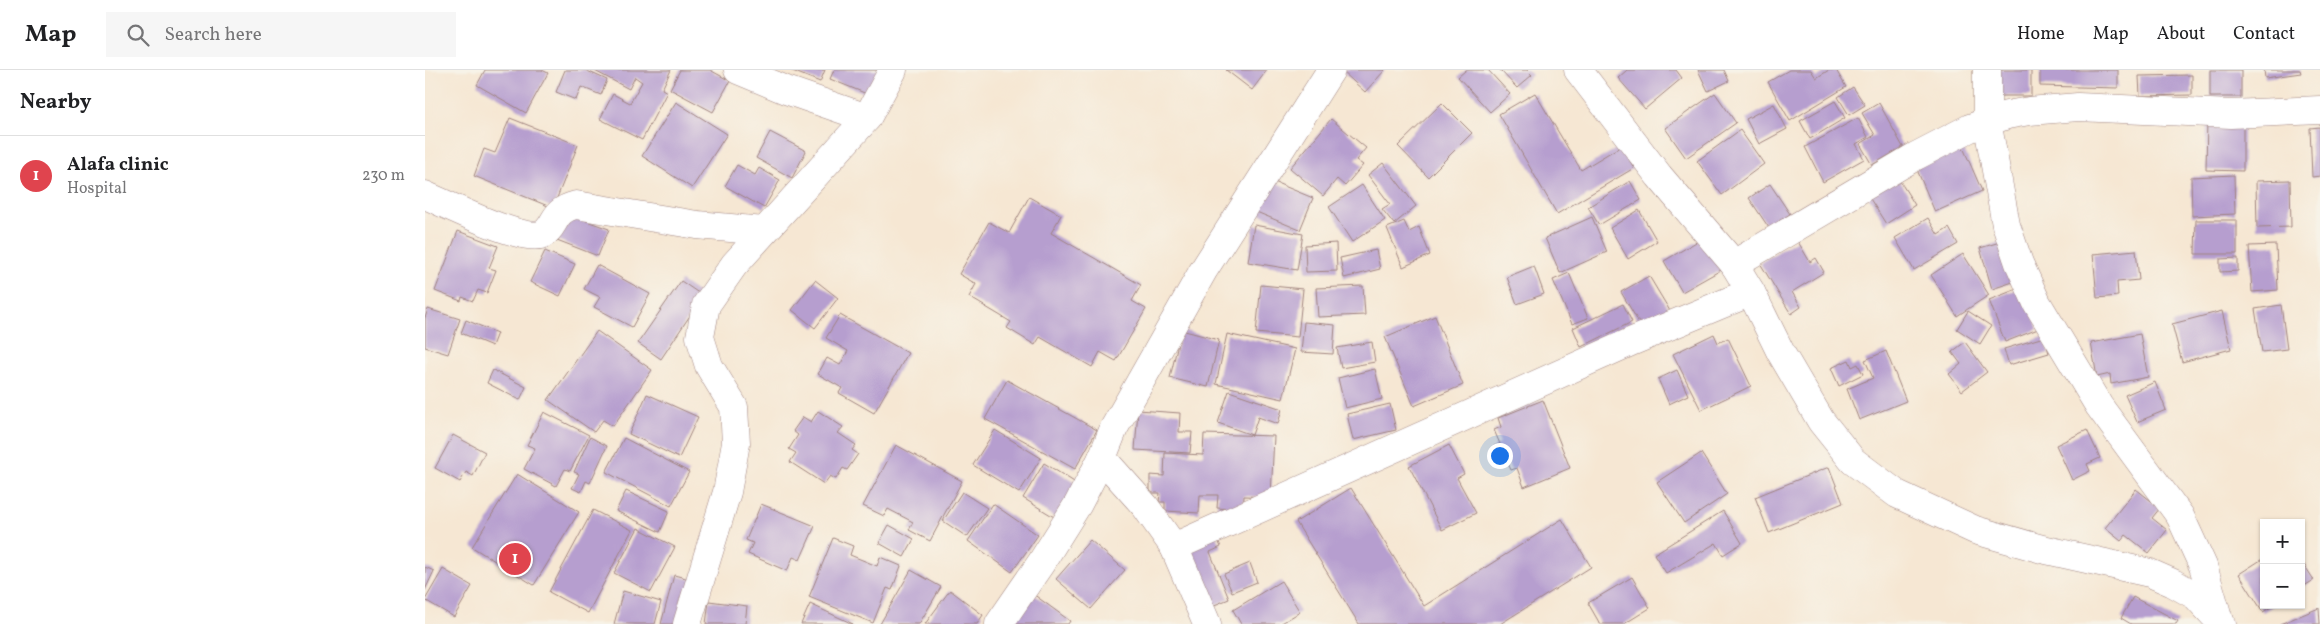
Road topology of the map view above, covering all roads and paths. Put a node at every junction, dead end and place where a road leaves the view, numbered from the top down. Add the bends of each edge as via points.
1 (738, 70) edge
2 (893, 70) edge
3 (1331, 70) edge
4 (1578, 70) edge
5 (1987, 70) edge
6 (2320, 110) edge
7 (867, 118) junction
8 (1987, 120) junction
9 (425, 195) edge
10 (764, 231) junction
11 (1734, 264) junction
12 (1751, 292) junction
13 (1102, 458) junction
14 (1174, 547) junction
15 (2220, 621) edge
16 (687, 624) edge
17 (999, 624) edge
18 (1207, 624) edge

1 - 7 street
2 - 7 street
3 - 13 street via 1208,263 1114,428
4 - 11 street via 1659,176
5 - 8 street
6 - 8 street via 2231,114 2078,107 2029,111
7 - 10 street
8 - 11 street via 1916,156
8 - 15 street via 2006,224 2037,303 2099,406 2180,516 2203,566
9 - 10 street via 487,222 535,237 545,234 564,208 576,205 697,225
10 - 16 street via 734,265 707,305 700,337 709,366 734,407 736,443 727,492
11 - 12 street
12 - 14 street via 1633,341
12 - 15 street via 1781,353 1821,420 1853,461 1897,494 1975,530 2150,573 2196,596
13 - 14 street via 1145,506
13 - 17 street via 1074,511
14 - 18 street

